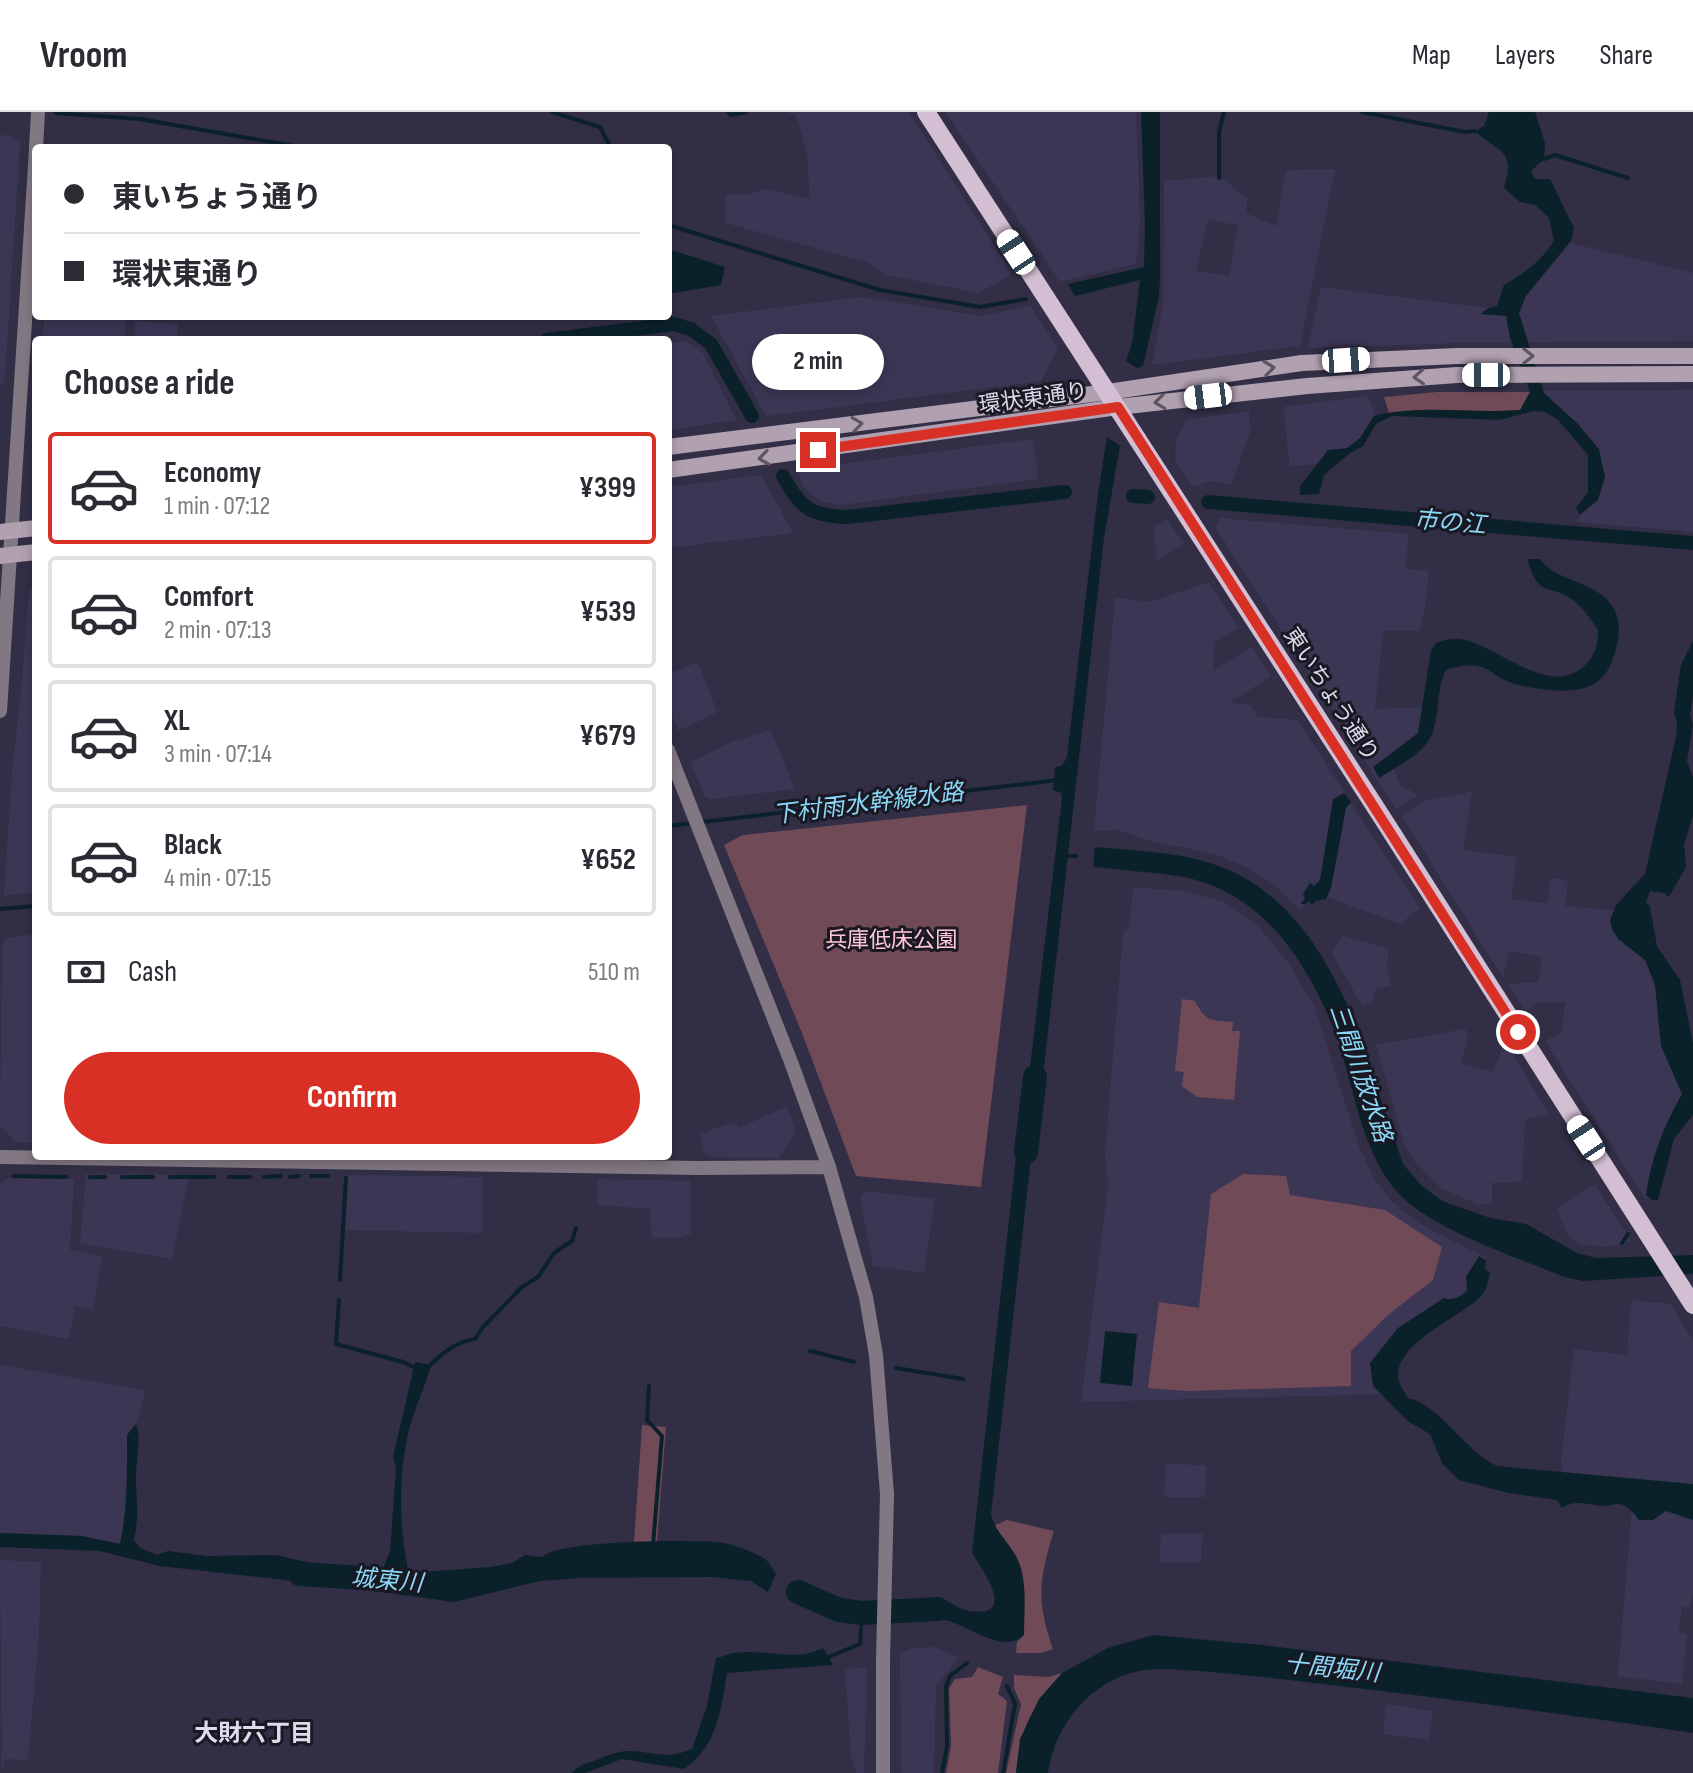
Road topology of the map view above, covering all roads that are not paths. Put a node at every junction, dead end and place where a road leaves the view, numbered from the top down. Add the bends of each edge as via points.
1 (38, 112) edge
2 (926, 112) edge
3 (36, 144) edge
4 (32, 200) edge
5 (1693, 356) edge
6 (1693, 374) edge
7 (1113, 400) junction
8 (672, 447) edge
9 (672, 469) edge
10 (32, 529) edge
11 (6, 532) edge
12 (32, 552) edge
13 (6, 555) edge
14 (0, 711) edge
15 (672, 760) edge
16 (0, 1157) edge
17 (32, 1158) edge
18 (188, 1160) edge
19 (829, 1167) junction
20 (1693, 1305) edge
21 (883, 1773) edge

1 - 3 street
2 - 7 main road, 東いちょう通り
4 - 11 street
7 -> 5 main road, 環状東通り via 1302,363 1457,356
6 -> 7 main road, 環状東通り via 1457,375
8 -> 7 main road, 環状東通り
7 -> 9 main road, 環状東通り
7 - 20 main road, 東いちょう通り
10 - 11 main road
11 - 13 street
12 - 13 main road
13 - 14 street
15 - 19 street
16 - 17 street
18 - 19 street
19 - 21 street via 866,1297 876,1355 887,1494

